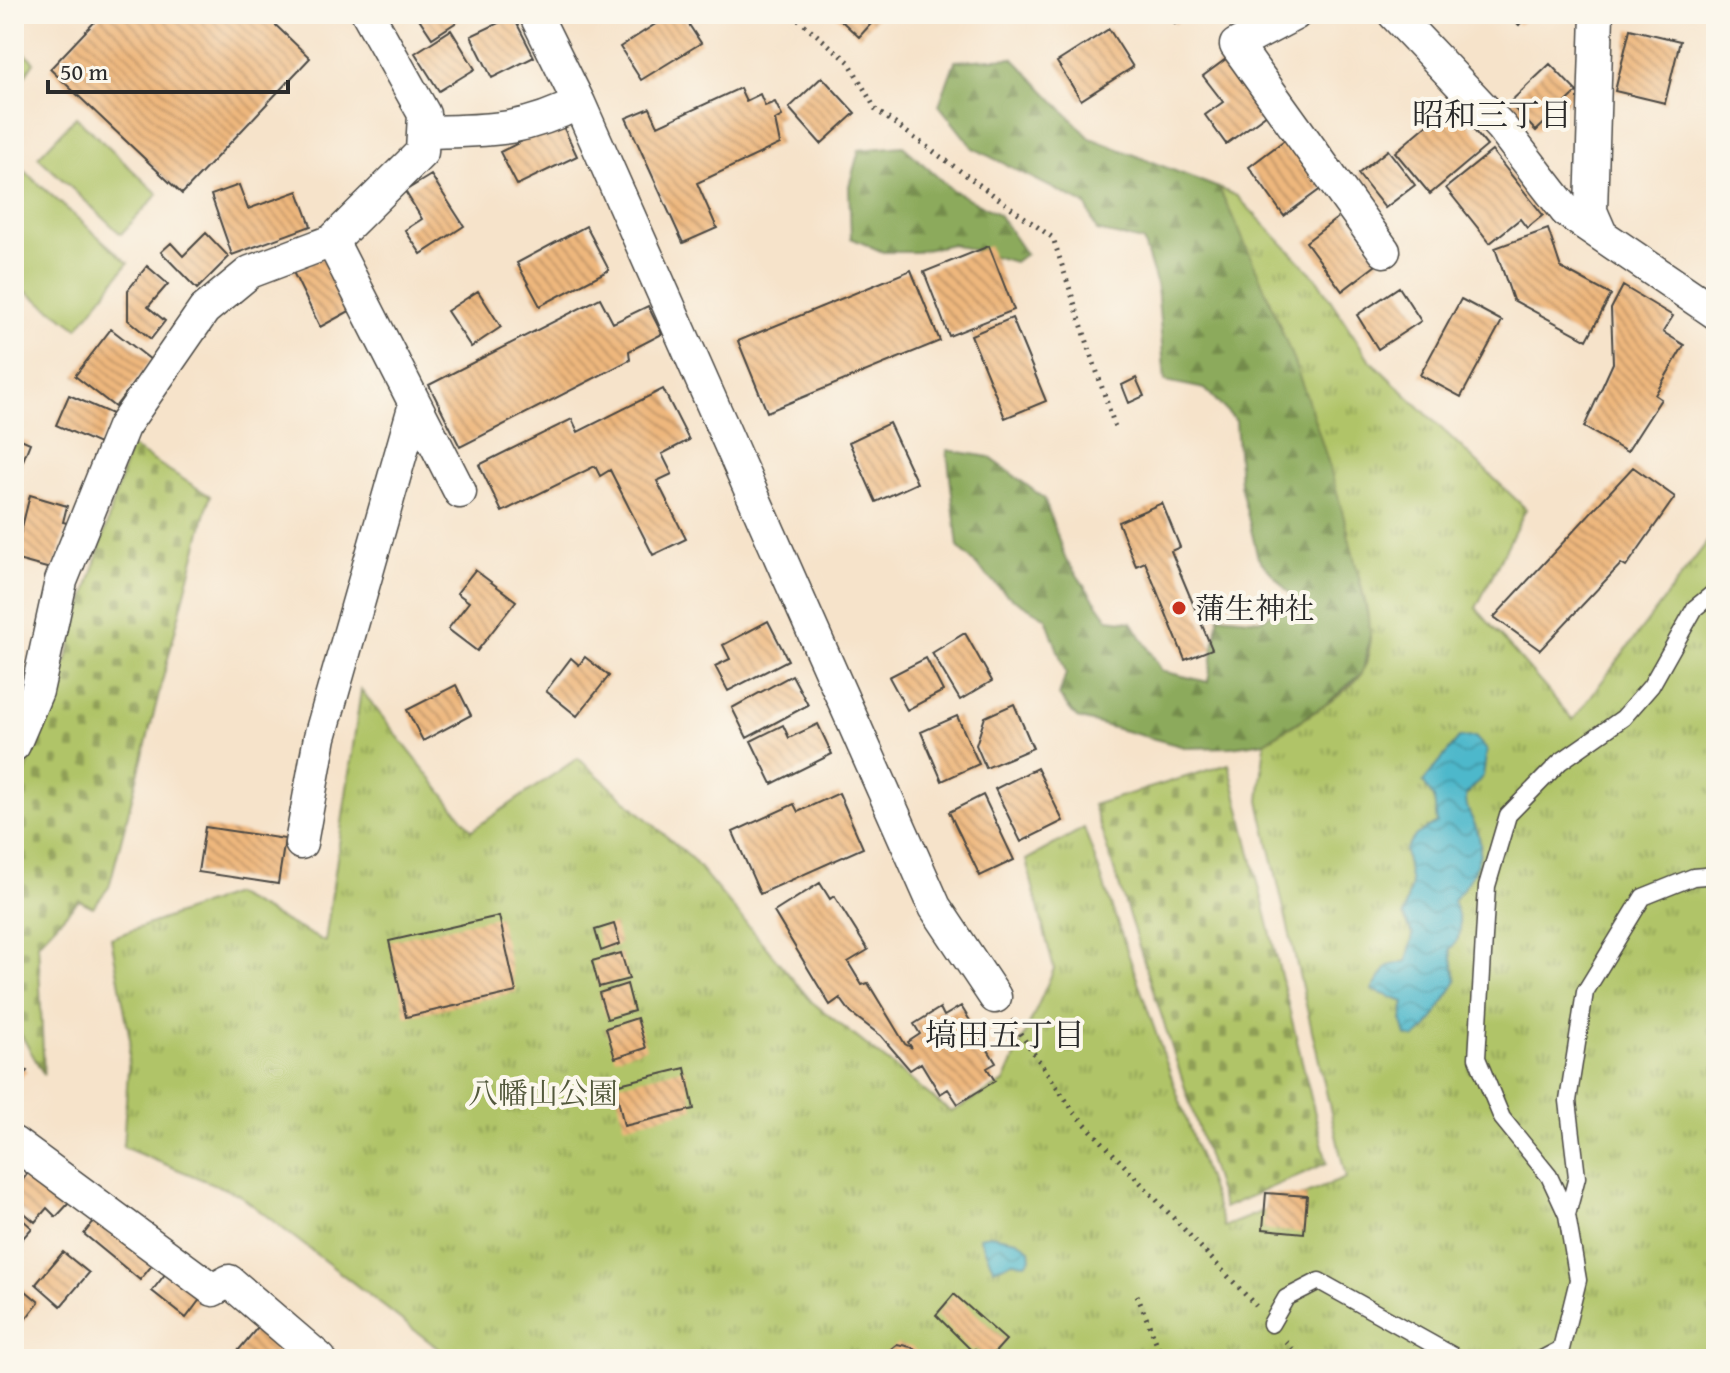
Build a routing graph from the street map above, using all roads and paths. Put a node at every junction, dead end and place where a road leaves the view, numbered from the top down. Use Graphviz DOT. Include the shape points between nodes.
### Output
graph roads {
  1 [pos="368,14"];
  2 [pos="535,14"];
  3 [pos="792,14"];
  4 [pos="1295,14"];
  5 [pos="1394,14"];
  6 [pos="1597,14"];
  7 [pos="579,103"];
  8 [pos="423,132"];
  9 [pos="1601,234"];
  10 [pos="332,241"];
  11 [pos="1384,251"];
  12 [pos="1716,313"];
  13 [pos="415,404"];
  14 [pos="1116,430"];
  15 [pos="460,492"];
  16 [pos="1716,591"];
  17 [pos="14,745"];
  18 [pos="301,843"];
  19 [pos="1716,875"];
  20 [pos="995,997"];
  21 [pos="14,1143"];
  22 [pos="1567,1215"];
  23 [pos="1244,1291"];
  24 [pos="1137,1295"];
  25 [pos="1271,1324"];
  26 [pos="320,1359"];
  27 [pos="1163,1359"];
  28 [pos="1459,1359"];
  29 [pos="1542,1359"];
  1 -- 8 [label="street" via="424,114"];
  2 -- 7 [label="street"];
  3 -- 14 [label="path" via="849,62 876,110 1053,238"];
  4 -- 11 [label="street" via="1236,45"];
  5 -- 9 [label="street" via="1501,127 1566,211"];
  6 -- 9 [label="street" via="1591,211"];
  7 -- 8 [label="street" via="508,130"];
  7 -- 20 [label="street" via="935,907"];
  8 -- 10 [label="street" via="422,152"];
  9 -- 12 [label="street"];
  10 -- 13 [label="street"];
  10 -- 17 [label="street" via="250,272 204,310 123,427 61,581 37,691"];
  13 -- 15 [label="street"];
  13 -- 18 [label="street" via="320,737"];
  16 -- 22 [label="lane" via="1695,608 1651,686 1623,718 1560,762 1508,815 1487,886 1477,1058 1502,1118 1549,1176"];
  19 -- 22 [label="lane" via="1693,877 1643,897 1585,992 1568,1101 1577,1177"];
  20 -- 23 [label="path" via="1074,1112"];
  21 -- 26 [label="street" via="213,1290 229,1281"];
  22 -- 29 [label="lane" via="1578,1280 1561,1349"];
  24 -- 27 [label="path"];
  25 -- 28 [label="lane" via="1286,1298 1319,1281"];
}
